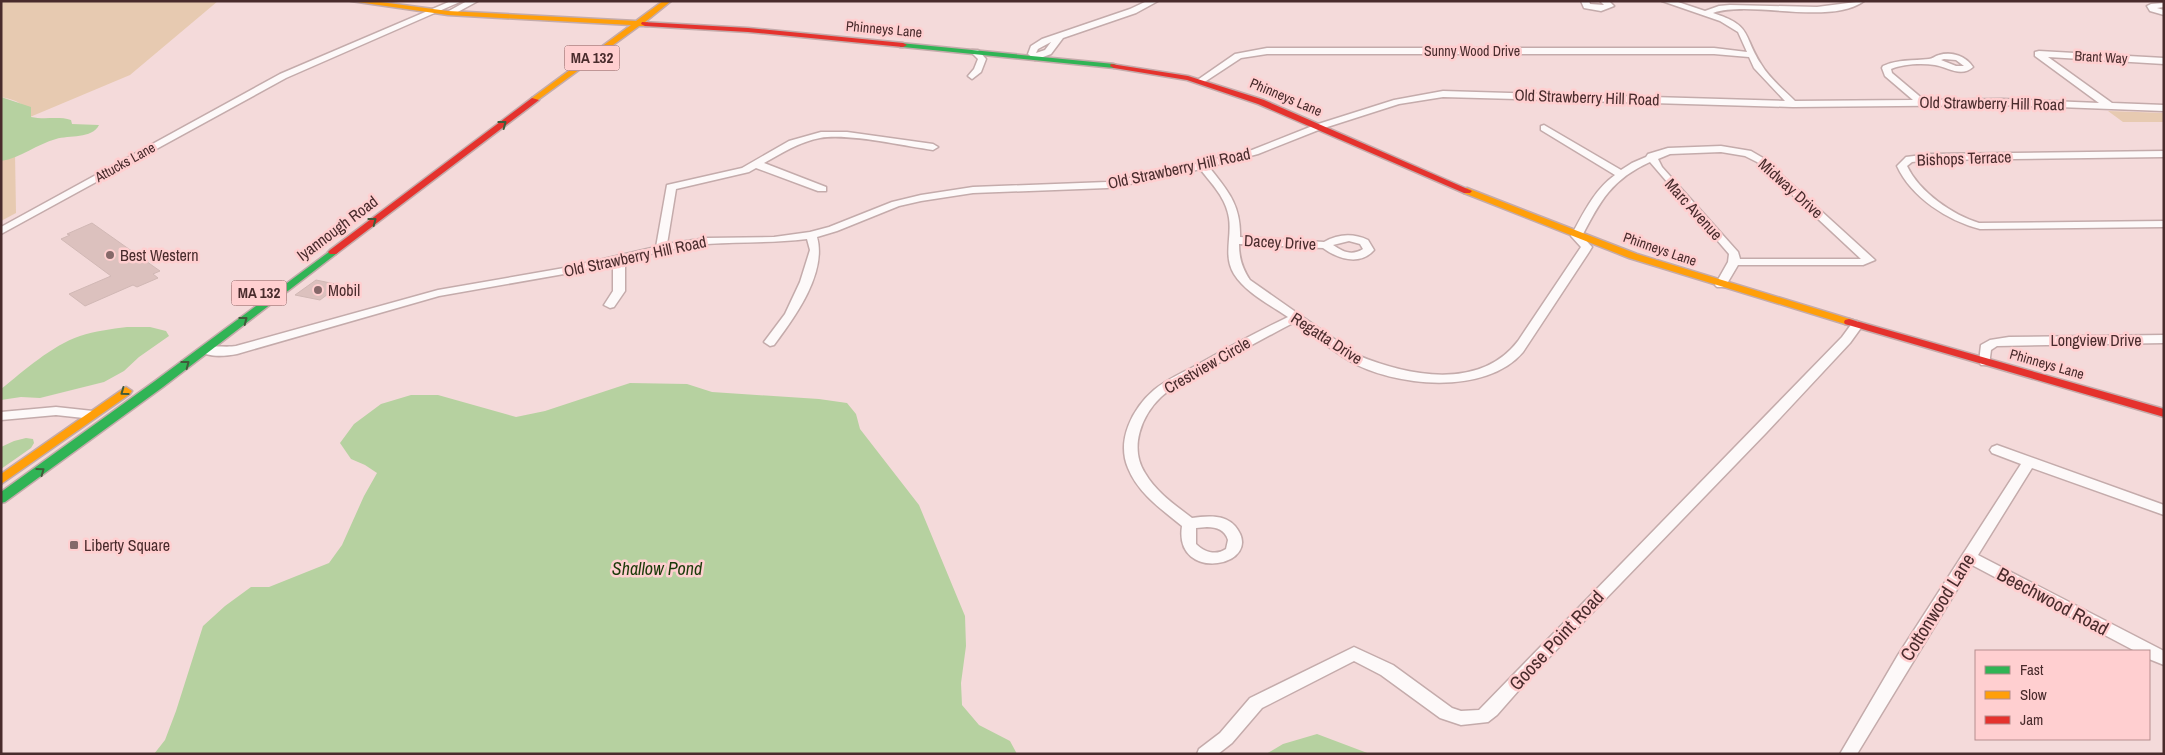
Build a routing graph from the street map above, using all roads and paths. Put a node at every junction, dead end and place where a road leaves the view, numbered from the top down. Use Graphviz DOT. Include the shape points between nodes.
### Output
graph roads {
  1 [pos="354,1"];
  2 [pos="458,1"];
  3 [pos="474,1"];
  4 [pos="668,1"];
  5 [pos="1154,1"];
  6 [pos="1585,1"];
  7 [pos="1604,1"];
  8 [pos="1666,1"];
  9 [pos="1860,1"];
  10 [pos="2164,5"];
  11 [pos="636,10"];
  12 [pos="434,12"];
  13 [pos="448,13"];
  14 [pos="1706,13"];
  15 [pos="2164,14"];
  16 [pos="616,24"];
  17 [pos="637,24"];
  18 [pos="604,33"];
  19 [pos="975,52"];
  20 [pos="1752,55"];
  21 [pos="1035,58"];
  22 [pos="2164,61"];
  23 [pos="1938,63"];
  24 [pos="972,76"];
  25 [pos="1200,81"];
  26 [pos="250,95"];
  27 [pos="1921,102"];
  28 [pos="1793,104"];
  29 [pos="2111,107"];
  30 [pos="2164,108"];
  31 [pos="1318,126"];
  32 [pos="1544,128"];
  33 [pos="933,147"];
  34 [pos="2164,154"];
  35 [pos="1652,156"];
  36 [pos="756,164"];
  37 [pos="1203,166"];
  38 [pos="1621,174"];
  39 [pos="822,189"];
  40 [pos="2164,224"];
  41 [pos="1,231"];
  42 [pos="811,235"];
  43 [pos="1576,236"];
  44 [pos="1233,240"];
  45 [pos="1326,245"];
  46 [pos="661,249"];
  47 [pos="619,259"];
  48 [pos="1734,262"];
  49 [pos="1721,285"];
  50 [pos="610,306"];
  51 [pos="1295,318"];
  52 [pos="1857,325"];
  53 [pos="2164,340"];
  54 [pos="770,342"];
  55 [pos="205,350"];
  56 [pos="1985,362"];
  57 [pos="138,382"];
  58 [pos="2164,413"];
  59 [pos="93,415"];
  60 [pos="1,416"];
  61 [pos="1997,450"];
  62 [pos="2029,462"];
  63 [pos="1,480"];
  64 [pos="1,499"];
  65 [pos="2164,510"];
  66 [pos="1189,524"];
  67 [pos="1969,558"];
  68 [pos="2147,650"];
  69 [pos="2150,652"];
  70 [pos="2164,659"];
  71 [pos="1204,754"];
  72 [pos="1848,754"];
  1 -- 12 [label="main road, Phinneys Lane"];
  2 -- 12 [label="street, Attucks Lane"];
  3 -- 13 [label="street, Attucks Lane"];
  4 -- 17 [label="main road, Iyannough Road / MA 132"];
  5 -- 21 [label="street" via="1059,37 1048,52"];
  6 -- 7 [label="street" via="1587,6 1601,9 1610,6"];
  8 -- 14 [label="street"];
  9 -- 14 [label="street" via="1825,9 1730,7"];
  10 -- 15 [label="street" via="2151,6"];
  11 -- 16 [label="main road, MA 132"];
  12 -- 13 [label="main road, Phinneys Lane"];
  12 -- 26 [label="street, Attucks Lane" via="304,66"];
  13 -- 16 [label="main road, Phinneys Lane"];
  13 -- 26 [label="street, Attucks Lane"];
  14 -- 20 [label="street" via="1724,19 1742,31"];
  16 -- 17 [label="main road, Phinneys Lane"];
  16 -- 18 [label="main road, MA 132"];
  17 -- 19 [label="main road, Phinneys Lane" via="748,30"];
  55 -- 17 [label="main road, Iyannough Road / MA 132, one-way"];
  19 -- 21 [label="main road, Phinneys Lane"];
  19 -- 24 [label="street" via="982,59"];
  20 -- 25 [label="street, Sunny Wood Drive" via="1714,51 1267,51 1238,56"];
  20 -- 28 [label="street" via="1761,72"];
  21 -- 25 [label="main road, Phinneys Lane" via="1138,68"];
  22 -- 29 [label="street, Brant Way" via="2036,52"];
  23 -- 27 [label="street" via="1896,64 1886,68 1888,74"];
  25 -- 31 [label="main road, Phinneys Lane"];
  26 -- 41 [label="street, Attucks Lane"];
  27 -- 28 [label="street, Old Strawberry Hill Road"];
  27 -- 29 [label="street, Old Strawberry Hill Road"];
  28 -- 31 [label="street, Old Strawberry Hill Road" via="1443,94 1397,102"];
  29 -- 30 [label="street, Old Strawberry Hill Road"];
  31 -- 37 [label="street, Old Strawberry Hill Road" via="1255,152"];
  31 -- 43 [label="main road, Phinneys Lane"];
  32 -- 38 [label="street"];
  33 -- 36 [label="street" via="848,135 821,135 792,143"];
  34 -- 40 [label="street, Bishops Terrace" via="1930,157 1910,159 1902,166 1907,176 1938,205 1960,220 1980,226"];
  35 -- 38 [label="street, Midway Drive"];
  35 -- 48 [label="street, Marc Avenue" via="1658,168 1731,250"];
  35 -- 48 [label="street, Midway Drive" via="1668,150 1702,148 1755,156 1869,260"];
  36 -- 39 [label="street"];
  36 -- 46 [label="street" via="671,187"];
  37 -- 42 [label="street, Old Strawberry Hill Road" via="1106,185 980,190 928,196"];
  37 -- 44 [label="street, Regatta Drive" via="1232,208"];
  38 -- 43 [label="street, Midway Drive" via="1607,185"];
  42 -- 46 [label="street, Old Strawberry Hill Road" via="774,240 707,240"];
  42 -- 54 [label="street" via="815,250 806,282 790,314"];
  43 -- 49 [label="main road, Phinneys Lane"];
  43 -- 51 [label="street, Regatta Drive" via="1586,247 1584,252 1524,342 1510,358 1481,372 1422,378 1380,369 1353,358"];
  44 -- 45 [label="street, Dacey Drive"];
  44 -- 51 [label="street, Regatta Drive" via="1233,261 1241,276"];
  46 -- 47 [label="street, Old Strawberry Hill Road"];
  47 -- 50 [label="street" via="619,291"];
  47 -- 55 [label="street, Old Strawberry Hill Road" via="438,293 238,350"];
  48 -- 49 [label="street"];
  49 -- 52 [label="main road, Phinneys Lane"];
  51 -- 66 [label="street, Crestview Circle" via="1162,389 1139,417 1131,441 1134,465 1150,491"];
  52 -- 56 [label="main road, Phinneys Lane"];
  52 -- 71 [label="street, Goose Point Road" via="1673,522 1645,547 1482,717 1461,718 1446,713 1387,670 1354,654 1256,703 1226,738"];
  53 -- 56 [label="street, Longview Drive" via="1994,342 1985,348"];
  64 -- 55 [label="main road, Iyannough Road / MA 132, one-way"];
  56 -- 58 [label="main road, Phinneys Lane"];
  57 -- 59 [label="main road, one-way"];
  59 -- 60 [label="street" via="56,411"];
  59 -- 63 [label="main road"];
  61 -- 62 [label="street"];
  62 -- 65 [label="street"];
  62 -- 67 [label="street, Cottonwood Lane"];
  67 -- 68 [label="street, Beechwood Road"];
  67 -- 72 [label="street, Cottonwood Lane"];
  69 -- 70 [label="street, Beechwood Road"];
}
